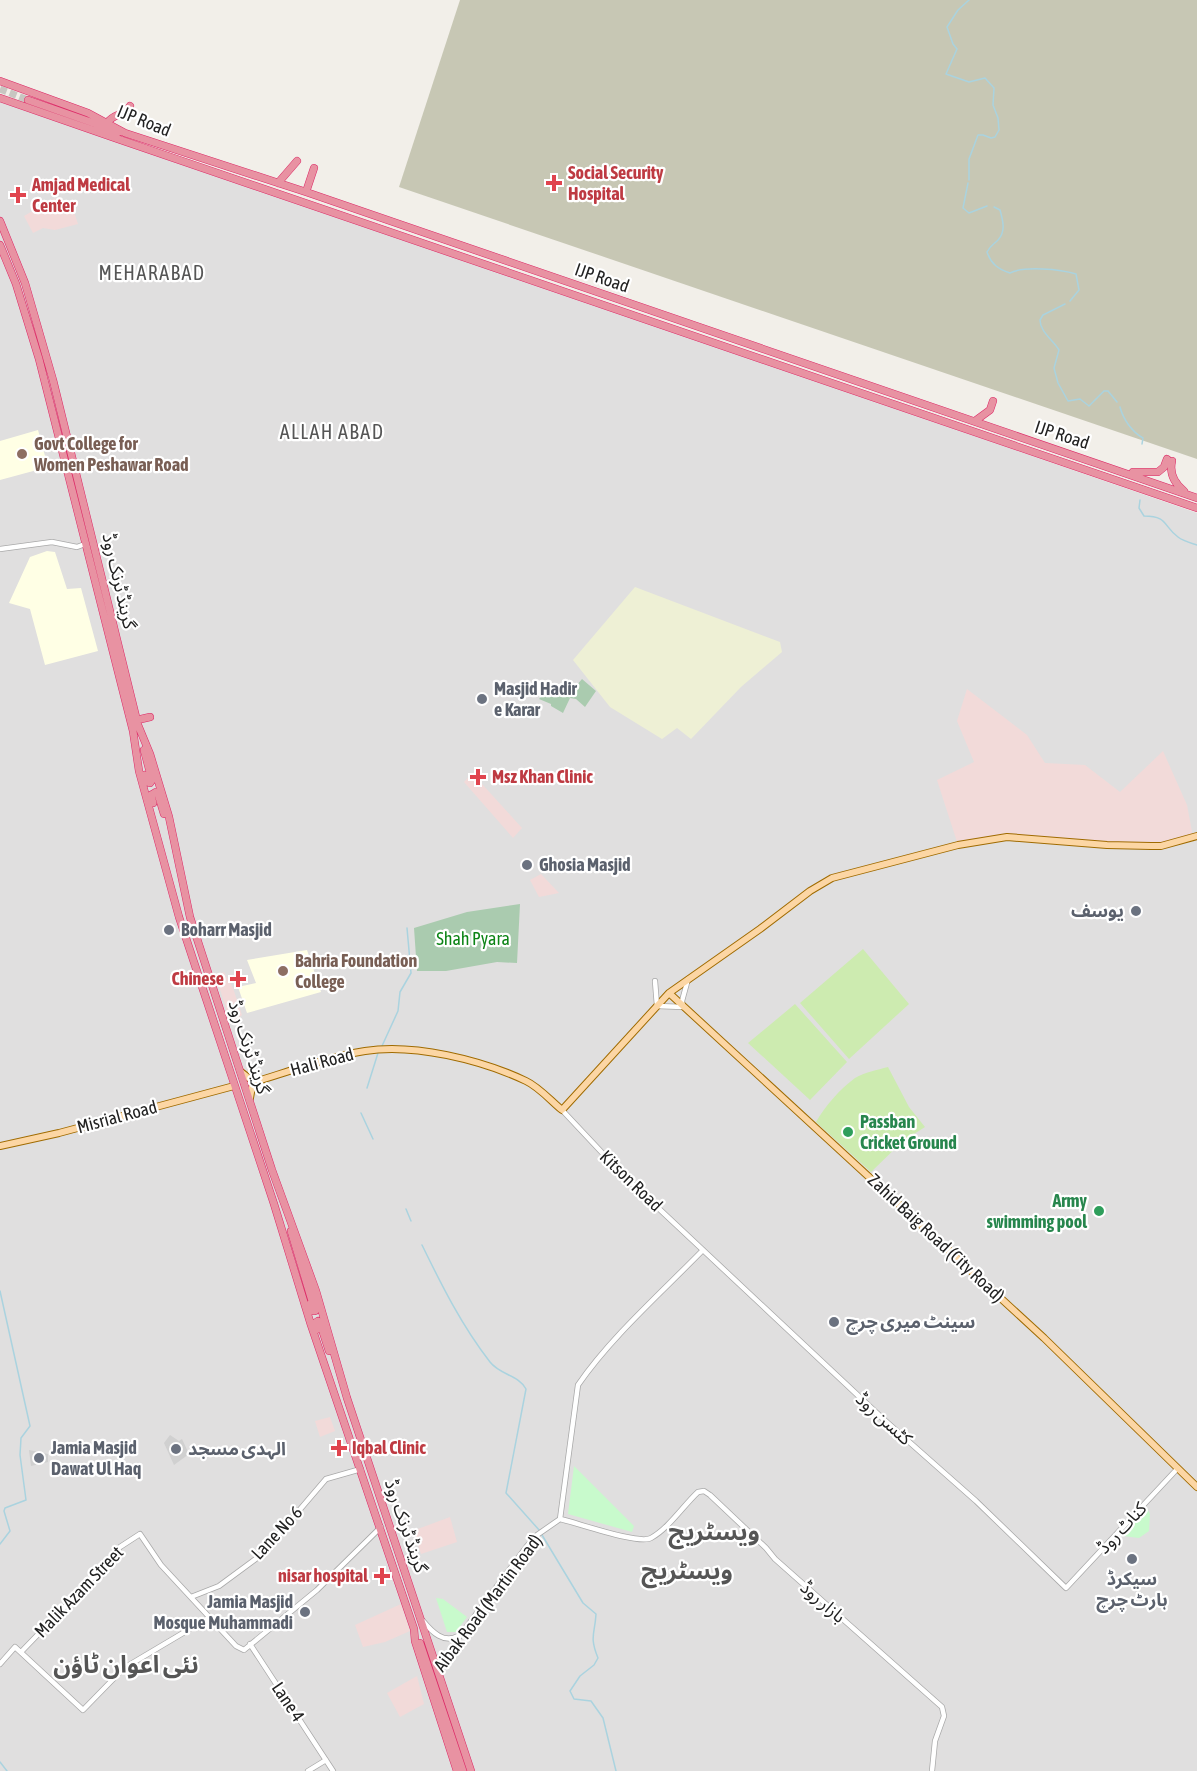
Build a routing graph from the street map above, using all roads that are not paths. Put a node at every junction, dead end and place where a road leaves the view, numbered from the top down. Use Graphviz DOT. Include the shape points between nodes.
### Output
graph roads {
  1 [pos="0,81"];
  2 [pos="0,98"];
  3 [pos="28,100"];
  4 [pos="130,106"];
  5 [pos="108,122"];
  6 [pos="125,133"];
  7 [pos="297,161"];
  8 [pos="314,168"];
  9 [pos="278,183"];
  10 [pos="306,192"];
  11 [pos="0,221"];
  12 [pos="0,245"];
  13 [pos="515,265"];
  14 [pos="511,274"];
  15 [pos="993,400"];
  16 [pos="63,417"];
  17 [pos="975,421"];
  18 [pos="55,422"];
  19 [pos="76,468"];
  20 [pos="1122,471"];
  21 [pos="69,474"];
  22 [pos="1194,497"];
  23 [pos="1197,508"];
  24 [pos="85,544"];
  25 [pos="0,549"];
  26 [pos="150,717"];
  27 [pos="138,722"];
  28 [pos="135,740"];
  29 [pos="1197,836"];
  30 [pos="178,864"];
  31 [pos="168,870"];
  32 [pos="688,979"];
  33 [pos="655,981"];
  34 [pos="669,993"];
  35 [pos="657,1006"];
  36 [pos="683,1007"];
  37 [pos="241,1072"];
  38 [pos="258,1081"];
  39 [pos="234,1086"];
  40 [pos="250,1099"];
  41 [pos="562,1110"];
  42 [pos="0,1146"];
  43 [pos="279,1188"];
  44 [pos="703,1250"];
  45 [pos="302,1292"];
  46 [pos="329,1376"];
  47 [pos="347,1398"];
  48 [pos="1178,1468"];
  49 [pos="361,1469"];
  50 [pos="1197,1488"];
  51 [pos="560,1519"];
  52 [pos="381,1526"];
  53 [pos="1066,1588"];
  54 [pos="191,1597"];
  55 [pos="421,1616"];
  56 [pos="210,1617"];
  57 [pos="414,1629"];
  58 [pos="463,1633"];
  59 [pos="250,1644"];
  60 [pos="21,1652"];
  61 [pos="0,1664"];
  62 [pos="436,1675"];
  63 [pos="326,1760"];
  64 [pos="308,1771"];
  65 [pos="333,1771"];
  66 [pos="457,1771"];
  67 [pos="463,1771"];
  68 [pos="471,1771"];
  69 [pos="933,1771"];
  1 -- 5 [label="highway, IJP Road"];
  2 -- 14 [label="highway, IJP Road"];
  3 -- 6 [label="highway"];
  4 -- 5 [label="highway"];
  5 -- 6 [label="highway, IJP Road"];
  6 -- 9 [label="highway, IJP Road"];
  7 -- 9 [label="highway"];
  8 -- 10 [label="highway"];
  9 -- 10 [label="highway, IJP Road"];
  10 -- 13 [label="highway, IJP Road"];
  11 -- 16 [label="highway, گرینڈ ٹرنک روڈ" via="25,283"];
  12 -- 18 [label="highway, گرینڈ ٹرنک روڈ" via="24,306"];
  13 -- 14 [label="highway"];
  13 -- 17 [label="highway, IJP Road"];
  14 -- 23 [label="highway, IJP Road"];
  15 -- 17 [label="highway" via="990,410"];
  16 -- 18 [label="highway" via="62,434"];
  16 -- 19 [label="highway, گرینڈ ٹرنک روڈ"];
  17 -- 20 [label="highway, IJP Road"];
  18 -- 21 [label="highway, گرینڈ ٹرنک روڈ"];
  19 -- 21 [label="highway" via="66,448"];
  19 -- 27 [label="highway, گرینڈ ٹرنک روڈ"];
  20 -- 22 [label="highway, IJP Road"];
  20 -- 22 [label="highway" via="1158,472 1169,460 1173,479"];
  21 -- 24 [label="highway, گرینڈ ٹرنک روڈ"];
  24 -- 25 [label="street" via="77,547 52,542"];
  24 -- 28 [label="highway, گرینڈ ٹرنک روڈ"];
  26 -- 27 [label="highway"];
  27 -- 28 [label="highway" via="150,783 146,781"];
  27 -- 30 [label="highway, گرینڈ ٹرنک روڈ" via="161,788"];
  28 -- 31 [label="highway, گرینڈ ٹرنک روڈ" via="139,771"];
  29 -- 32 [label="main road" via="1161,846 1007,837 832,878"];
  30 -- 31 [label="highway" via="158,794 153,793"];
  30 -- 37 [label="highway, گرینڈ ٹرنک روڈ" via="190,917"];
  31 -- 39 [label="highway, گرینڈ ٹرنک روڈ" via="179,917"];
  32 -- 34 [label="main road"];
  32 -- 36 [label="street"];
  33 -- 35 [label="street"];
  34 -- 35 [label="main road"];
  34 -- 36 [label="main road, Zahid Baig Road (City Road)"];
  35 -- 36 [label="street"];
  35 -- 41 [label="main road"];
  36 -- 48 [label="main road, Zahid Baig Road (City Road)" via="980,1278"];
  37 -- 38 [label="main road"];
  37 -- 40 [label="highway, گرینڈ ٹرنک روڈ"];
  38 -- 40 [label="main road"];
  38 -- 41 [label="main road, Hali Road" via="373,1050 448,1054 529,1082"];
  39 -- 42 [label="main road, Misrial Road"];
  39 -- 45 [label="highway, گرینڈ ٹرنک روڈ"];
  40 -- 43 [label="highway, گرینڈ ٹرنک روڈ"];
  41 -- 44 [label="street, Kitson Road" via="623,1175"];
  43 -- 45 [label="highway" via="315,1311 311,1311"];
  43 -- 47 [label="highway, گرینڈ ٹرنک روڈ" via="316,1291"];
  44 -- 51 [label="street" via="578,1385"];
  44 -- 53 [label="street, کٹسن روڈ"];
  45 -- 46 [label="highway, گرینڈ ٹرنک روڈ"];
  46 -- 47 [label="highway" via="317,1321"];
  46 -- 49 [label="highway, گرینڈ ٹرنک روڈ"];
  47 -- 55 [label="highway, گرینڈ ٹرنک روڈ"];
  48 -- 50 [label="main road, Zahid Baig Road (City Road)"];
  48 -- 53 [label="street, کناٹ روڈ"];
  49 -- 52 [label="highway, گرینڈ ٹرنک روڈ"];
  49 -- 54 [label="street, Lane No 6" via="326,1479 261,1555 219,1586"];
  51 -- 58 [label="street, Aibak Road (Martin Road)" via="537,1535 520,1554"];
  51 -- 69 [label="street, بازار روڈ" via="633,1540 646,1540 655,1536 698,1492 710,1495 775,1559 942,1707 944,1716 935,1741"];
  52 -- 57 [label="highway, گرینڈ ٹرنک روڈ"];
  52 -- 59 [label="street" via="318,1590"];
  54 -- 56 [label="street"];
  54 -- 60 [label="street, Malik Azam Street" via="161,1565 140,1534 120,1547"];
  55 -- 58 [label="street" via="440,1636 454,1639"];
  55 -- 62 [label="highway, گرینڈ ٹرنک روڈ"];
  56 -- 59 [label="street" via="236,1646 244,1650"];
  56 -- 60 [label="street" via="124,1668 83,1710"];
  57 -- 62 [label="highway, گرینڈ ٹرنک روڈ"];
  57 -- 66 [label="highway, گرینڈ ٹرنک روڈ"];
  58 -- 62 [label="street, Aibak Road (Martin Road)"];
  59 -- 63 [label="street, Lane 4"];
  60 -- 61 [label="street, Malik Azam Street" via="15,1647"];
  62 -- 67 [label="highway, گرینڈ ٹرنک روڈ"];
  62 -- 68 [label="highway, گرینڈ ٹرنک روڈ"];
  63 -- 64 [label="street"];
  63 -- 65 [label="street, Lane 4"];
}
